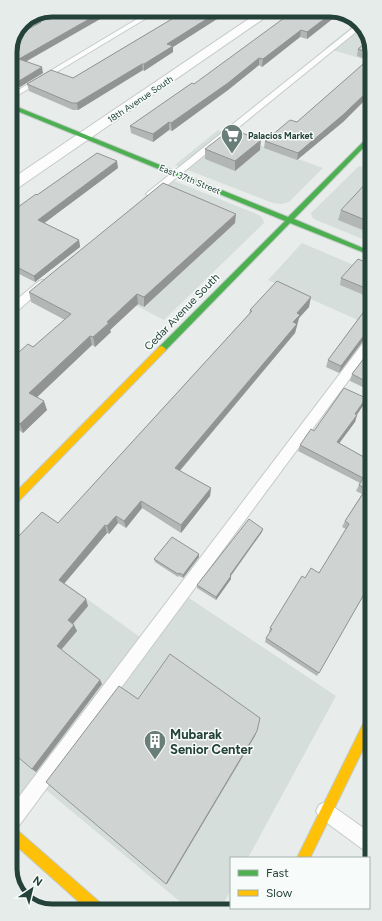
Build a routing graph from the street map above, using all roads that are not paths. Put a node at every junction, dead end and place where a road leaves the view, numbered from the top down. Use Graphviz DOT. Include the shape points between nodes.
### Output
graph roads {
  1 [pos="146,17"];
  2 [pos="260,17"];
  3 [pos="356,29"];
  4 [pos="17,94"];
  5 [pos="17,109"];
  6 [pos="85,136"];
  7 [pos="365,143"];
  8 [pos="176,174"];
  9 [pos="17,182"];
  10 [pos="146,199"];
  11 [pos="289,220"];
  12 [pos="365,251"];
  13 [pos="48,279"];
  14 [pos="17,305"];
  15 [pos="365,349"];
  16 [pos="17,497"];
  17 [pos="365,732"];
  18 [pos="325,811"];
  19 [pos="17,814"];
  20 [pos="17,837"];
  21 [pos="365,841"];
  22 [pos="303,857"];
  23 [pos="92,904"];
  1 -- 4 [label="lane"];
  2 -- 6 [label="street, 18th Avenue South"];
  3 -- 8 [label="lane"];
  5 -- 6 [label="street, East 37th Street"];
  6 -- 8 [label="street, East 37th Street"];
  6 -- 9 [label="street, 18th Avenue South"];
  7 -- 11 [label="street, Cedar Avenue South"];
  8 -- 10 [label="lane"];
  8 -- 11 [label="street, East 37th Street"];
  11 -- 12 [label="street, East 37th Street"];
  11 -- 16 [label="street, Cedar Avenue South"];
  13 -- 14 [label="lane"];
  15 -- 19 [label="lane"];
  17 -- 18 [label="street"];
  18 -- 21 [label="lane"];
  18 -- 22 [label="street"];
  20 -- 23 [label="street"];
}
